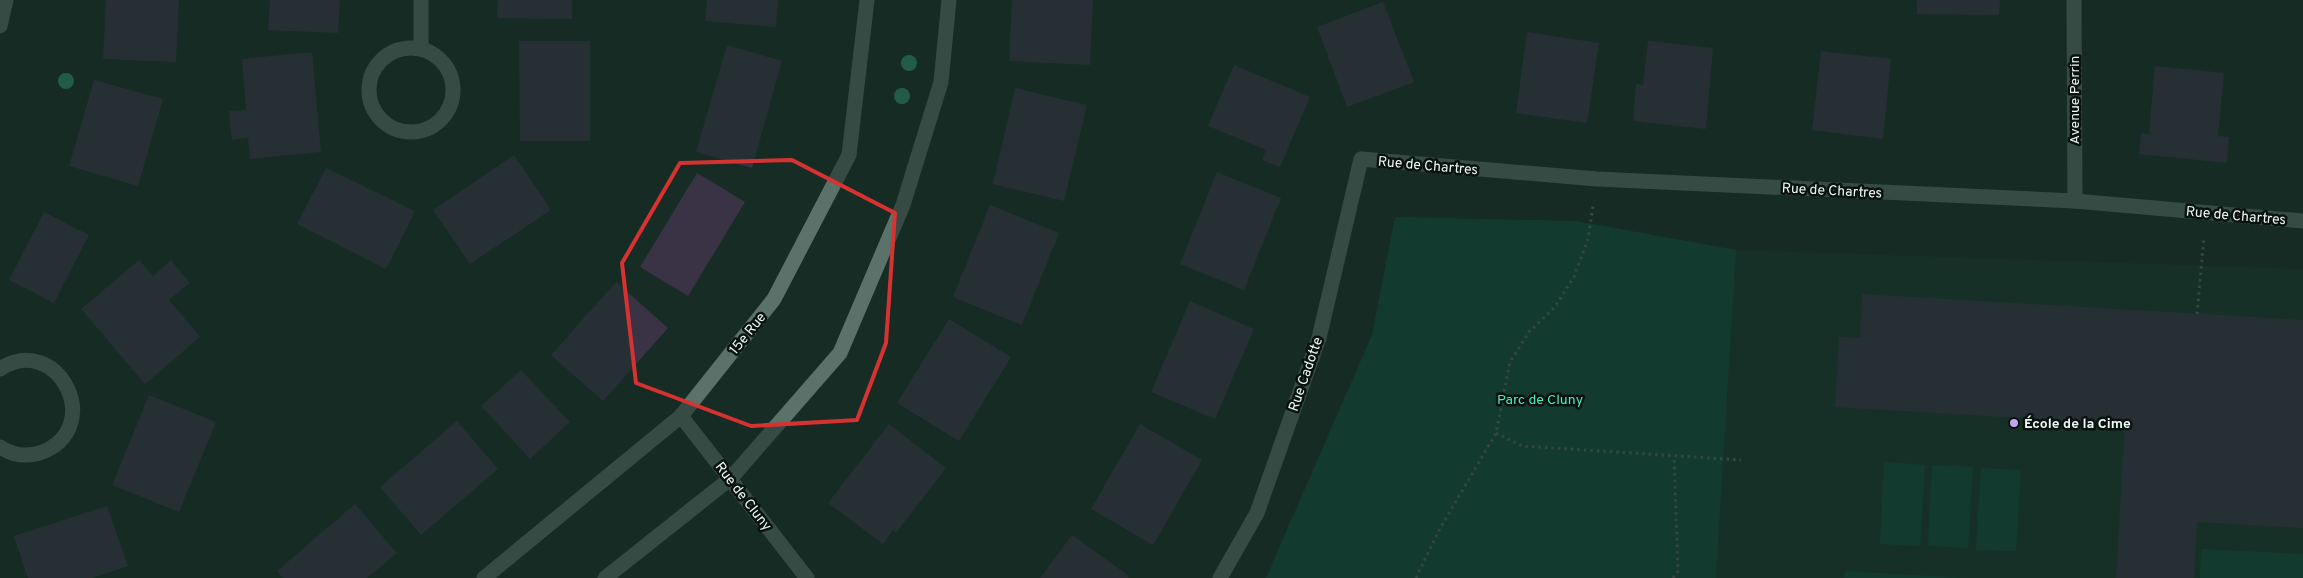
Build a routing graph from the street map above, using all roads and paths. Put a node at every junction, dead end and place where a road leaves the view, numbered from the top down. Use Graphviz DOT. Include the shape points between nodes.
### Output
graph roads {
  1 [pos="6,0"];
  2 [pos="421,0"];
  3 [pos="868,0"];
  4 [pos="949,0"];
  5 [pos="2074,0"];
  6 [pos="0,26"];
  7 [pos="420,48"];
  8 [pos="1361,159"];
  9 [pos="1597,179"];
  10 [pos="2075,201"];
  11 [pos="2206,212"];
  12 [pos="2303,221"];
  13 [pos="2197,314"];
  14 [pos="0,369"];
  15 [pos="680,416"];
  16 [pos="1496,434"];
  17 [pos="0,447"];
  18 [pos="1674,456"];
  19 [pos="1741,460"];
  20 [pos="731,478"];
  21 [pos="484,578"];
  22 [pos="605,578"];
  23 [pos="807,578"];
  24 [pos="1220,578"];
  25 [pos="1416,578"];
  26 [pos="1673,578"];
  1 -- 6 [label="street"];
  2 -- 7 [label="street"];
  3 -- 15 [label="street, 15e Rue" via="849,154 774,299"];
  4 -- 20 [label="street" via="941,82 909,186 840,353"];
  5 -- 10 [label="street, Avenue Perrin"];
  7 -- 7 [label="street" via="406,47 379,61 371,74 368,91 371,105 379,118 391,127 410,132 425,130 438,123 453,101 453,80 447,66 437,56"];
  8 -- 9 [label="street, Rue de Chartres"];
  8 -- 24 [label="street, Rue Cadotte" via="1318,338 1257,513"];
  9 -- 10 [label="street, Rue de Chartres"];
  9 -- 16 [label="path" via="1588,239 1574,277 1554,308 1529,332 1510,362"];
  10 -- 11 [label="street, Rue de Chartres"];
  11 -- 12 [label="street, Rue de Chartres"];
  11 -- 13 [label="path"];
  14 -- 17 [label="street" via="22,361 38,362 53,369 72,395 73,412 69,428 48,450 20,455"];
  15 -- 20 [label="street, Rue de Cluny"];
  15 -- 21 [label="street, 15e Rue"];
  16 -- 18 [label="path" via="1522,446"];
  16 -- 25 [label="path" via="1438,532"];
  18 -- 19 [label="path"];
  18 -- 26 [label="path" via="1678,571"];
  20 -- 22 [label="street"];
  20 -- 23 [label="street, Rue de Cluny"];
}
